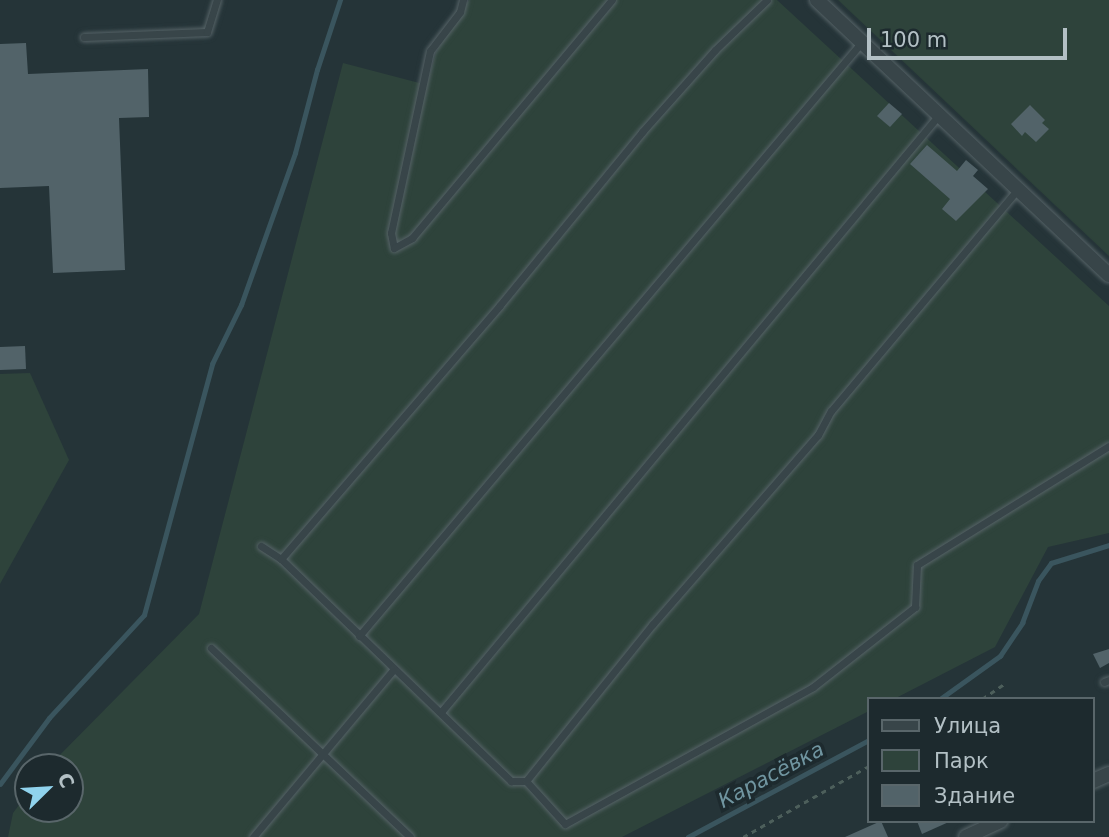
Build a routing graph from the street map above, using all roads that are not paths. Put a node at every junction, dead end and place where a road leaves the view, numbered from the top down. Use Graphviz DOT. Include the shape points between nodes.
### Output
graph roads {
  1 [pos="217,0"];
  2 [pos="463,0"];
  3 [pos="470,0"];
  4 [pos="612,0"];
  5 [pos="766,0"];
  6 [pos="817,0"];
  7 [pos="460,12"];
  8 [pos="84,37"];
  9 [pos="861,43"];
  10 [pos="939,116"];
  11 [pos="1018,188"];
  12 [pos="1109,275"];
  13 [pos="1109,446"];
  14 [pos="261,546"];
  15 [pos="281,559"];
  16 [pos="359,636"];
  17 [pos="211,648"];
  18 [pos="394,669"];
  19 [pos="440,712"];
  20 [pos="322,755"];
  21 [pos="526,780"];
  22 [pos="997,823"];
  23 [pos="253,837"];
  24 [pos="410,837"];
  25 [pos="965,837"];
  1 -- 8 [label="lane" via="207,32"];
  2 -- 7 [label="lane"];
  3 -- 7 [label="lane"];
  4 -- 7 [label="lane" via="412,238 394,248 391,233 430,51"];
  5 -- 15 [label="lane" via="651,122"];
  6 -- 9 [label="street"];
  9 -- 10 [label="street"];
  9 -- 16 [label="lane"];
  10 -- 11 [label="street"];
  10 -- 19 [label="lane"];
  11 -- 12 [label="street"];
  11 -- 21 [label="lane" via="831,411 818,435 652,625"];
  13 -- 21 [label="lane" via="917,565 915,607 813,687 705,749 565,824"];
  14 -- 15 [label="lane"];
  15 -- 16 [label="lane"];
  16 -- 18 [label="lane"];
  17 -- 20 [label="lane"];
  18 -- 19 [label="lane"];
  18 -- 20 [label="lane"];
  19 -- 21 [label="lane" via="512,781"];
  20 -- 23 [label="lane"];
  20 -- 24 [label="lane"];
  22 -- 25 [label="street"];
}
